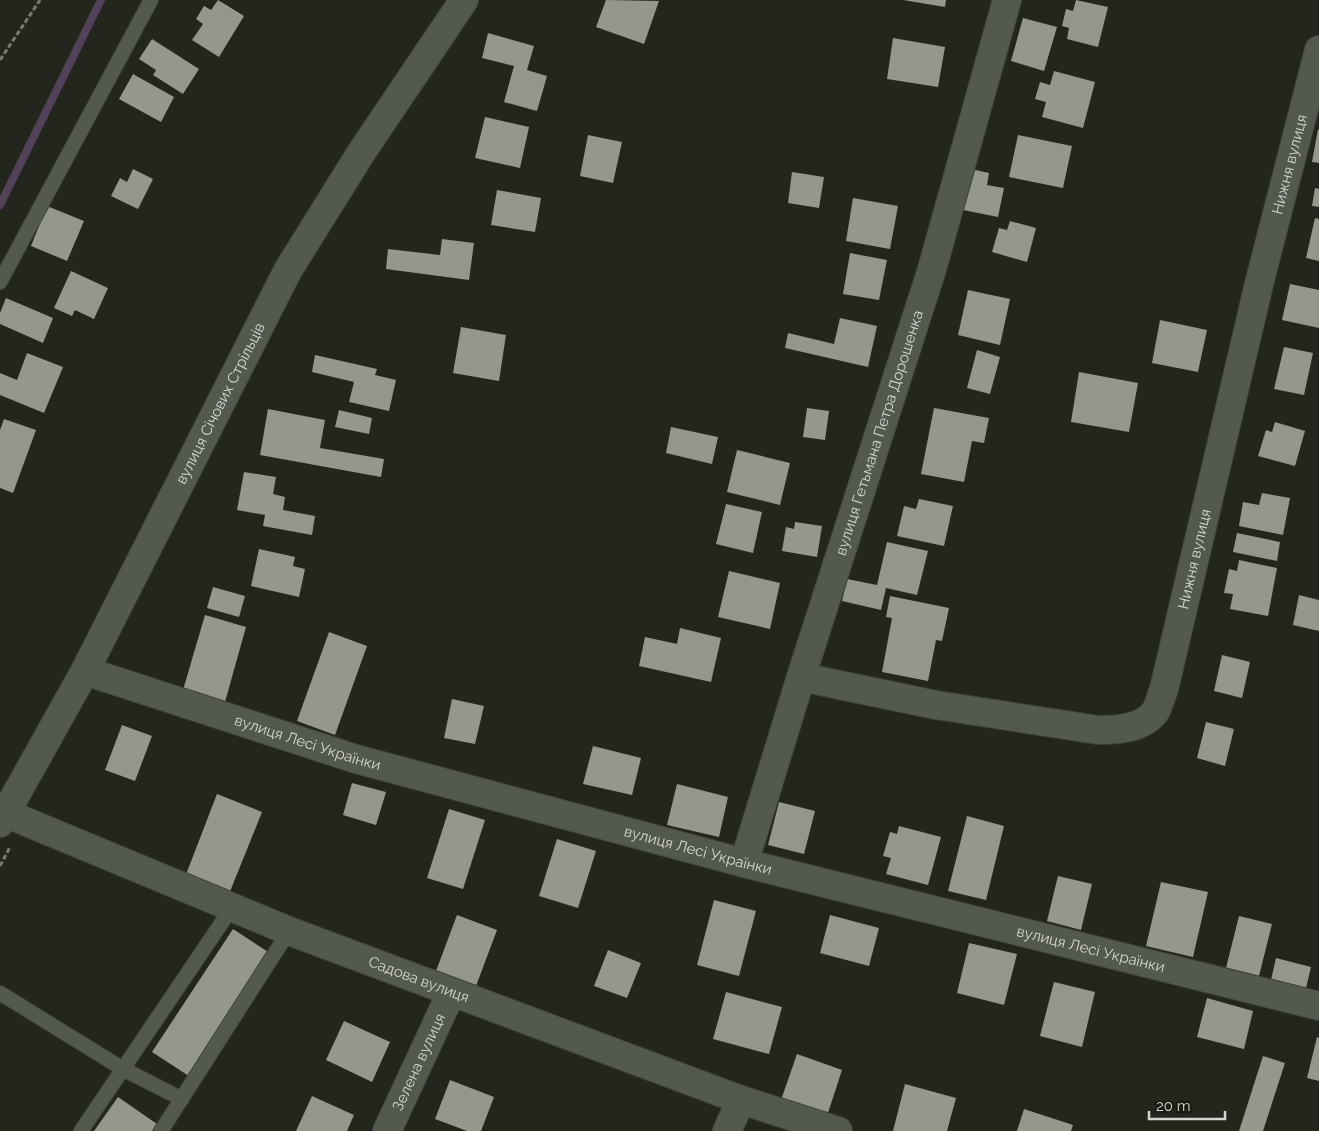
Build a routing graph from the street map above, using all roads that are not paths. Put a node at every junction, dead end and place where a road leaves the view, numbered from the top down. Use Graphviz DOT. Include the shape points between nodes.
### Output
graph roads {
  1 [pos="151,0"];
  2 [pos="464,0"];
  3 [pos="1008,0"];
  4 [pos="1319,50"];
  5 [pos="0,282"];
  6 [pos="85,671"];
  7 [pos="801,677"];
  8 [pos="2,818"];
  9 [pos="744,863"];
  10 [pos="231,909"];
  11 [pos="289,931"];
  12 [pos="0,993"];
  13 [pos="451,993"];
  14 [pos="1319,1006"];
  15 [pos="123,1068"];
  16 [pos="182,1098"];
  17 [pos="741,1100"];
  18 [pos="80,1131"];
  19 [pos="161,1131"];
  20 [pos="387,1131"];
  21 [pos="727,1131"];
  22 [pos="838,1131"];
  1 -- 5 [label="lane"];
  2 -- 6 [label="street, вулиця Січових Стрільців" via="288,270"];
  3 -- 7 [label="street, вулиця Гетьмана Петра Дорошенка" via="932,269"];
  4 -- 7 [label="street, Нижня вулиця" via="1259,284 1164,689 1154,713 1121,730 1098,730 936,705"];
  6 -- 8 [label="street, вулиця Січових Стрільців"];
  6 -- 9 [label="street, вулиця Лесі Українки" via="356,759"];
  7 -- 9 [label="street, вулиця Гетьмана Петра Дорошенка"];
  8 -- 10 [label="street, Садова вулиця"];
  9 -- 14 [label="street, вулиця Лесі Українки"];
  10 -- 11 [label="street, Садова вулиця"];
  10 -- 15 [label="lane"];
  11 -- 13 [label="street, Садова вулиця"];
  11 -- 16 [label="lane"];
  12 -- 15 [label="lane"];
  13 -- 17 [label="street, Садова вулиця"];
  13 -- 20 [label="street, Зелена вулиця"];
  15 -- 16 [label="lane"];
  15 -- 18 [label="lane"];
  16 -- 19 [label="lane"];
  17 -- 21 [label="street"];
  17 -- 22 [label="street, Садова вулиця"];
}
